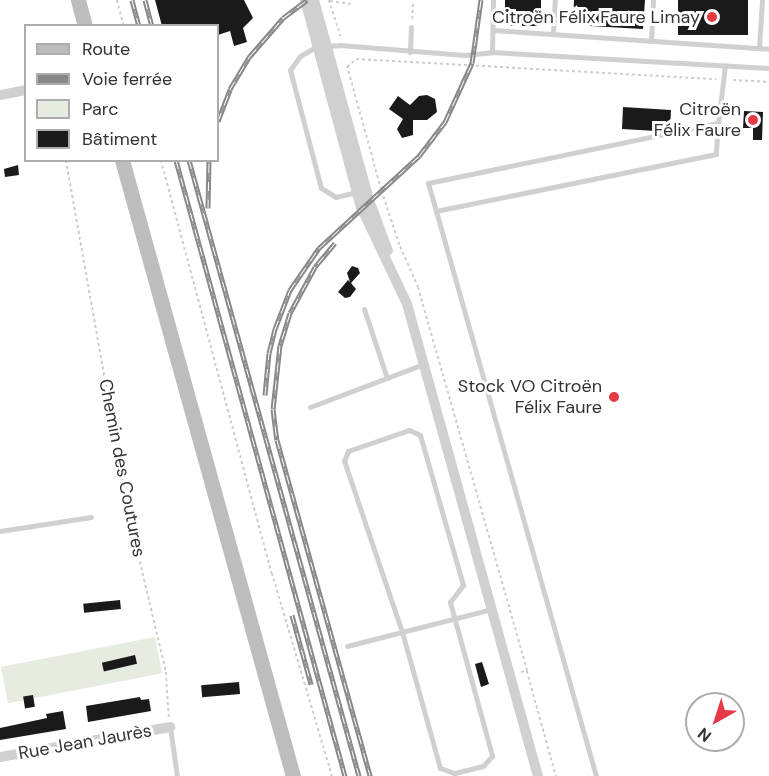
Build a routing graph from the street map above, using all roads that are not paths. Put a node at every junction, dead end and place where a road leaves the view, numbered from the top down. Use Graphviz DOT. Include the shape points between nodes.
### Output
graph roads {
  1 [pos="78,0"];
  2 [pos="305,0"];
  3 [pos="314,0"];
  4 [pos="493,0"];
  5 [pos="555,0"];
  6 [pos="653,0"];
  7 [pos="762,0"];
  8 [pos="84,24"];
  9 [pos="411,27"];
  10 [pos="493,30"];
  11 [pos="553,34"];
  12 [pos="651,41"];
  13 [pos="322,46"];
  14 [pos="759,48"];
  15 [pos="769,49"];
  16 [pos="410,52"];
  17 [pos="492,52"];
  18 [pos="725,65"];
  19 [pos="769,68"];
  20 [pos="24,90"];
  21 [pos="0,95"];
  22 [pos="718,123"];
  23 [pos="123,162"];
  24 [pos="357,192"];
  25 [pos="435,211"];
  26 [pos="395,278"];
  27 [pos="364,309"];
  28 [pos="424,364"];
  29 [pos="387,378"];
  30 [pos="310,407"];
  31 [pos="91,517"];
  32 [pos="0,531"];
  33 [pos="493,608"];
  34 [pos="454,618"];
  35 [pos="402,632"];
  36 [pos="347,646"];
  37 [pos="170,727"];
  38 [pos="0,757"];
  39 [pos="177,776"];
  40 [pos="291,776"];
  41 [pos="538,776"];
  42 [pos="596,776"];
  1 -- 8 [label="main road"];
  2 -- 13 [label="street"];
  3 -- 13 [label="street"];
  4 -- 10 [label="lane"];
  5 -- 11 [label="lane"];
  6 -- 12 [label="lane"];
  7 -- 14 [label="lane"];
  9 -- 16 [label="lane"];
  10 -- 11 [label="lane"];
  10 -- 17 [label="lane"];
  11 -- 12 [label="lane"];
  12 -- 14 [label="lane"];
  13 -- 16 [label="lane"];
  13 -- 24 [label="street"];
  13 -- 24 [label="lane" via="300,56 291,70 321,188 336,196"];
  13 -- 26 [label="street"];
  14 -- 15 [label="lane"];
  16 -- 17 [label="lane"];
  17 -- 18 [label="lane"];
  18 -- 19 [label="lane"];
  18 -- 22 [label="lane"];
  20 -- 21 [label="street"];
  22 -- 25 [label="lane" via="716,154"];
  22 -- 25 [label="lane" via="428,183"];
  23 -- 40 [label="main road"];
  24 -- 26 [label="street"];
  25 -- 42 [label="lane"];
  26 -- 28 [label="street" via="407,304"];
  27 -- 29 [label="lane"];
  28 -- 29 [label="lane"];
  28 -- 33 [label="street"];
  29 -- 30 [label="lane"];
  31 -- 32 [label="lane"];
  33 -- 34 [label="lane"];
  33 -- 41 [label="street"];
  34 -- 35 [label="lane"];
  34 -- 35 [label="lane" via="492,756 483,766 454,772 440,768"];
  34 -- 35 [label="lane" via="450,602 463,585 420,435 409,430 348,451 344,461"];
  35 -- 36 [label="lane"];
  37 -- 38 [label="street, Rue Jean Jaurès"];
  37 -- 39 [label="lane"];
}
